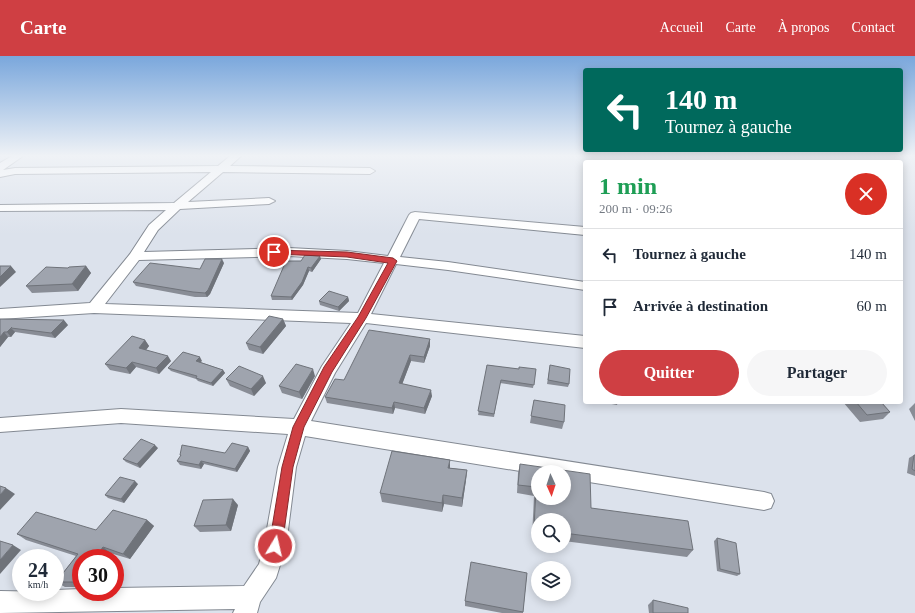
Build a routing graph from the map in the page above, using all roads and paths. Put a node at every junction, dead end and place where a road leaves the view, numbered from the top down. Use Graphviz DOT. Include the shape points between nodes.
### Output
graph roads {
  1 [pos="206,182"];
  2 [pos="269,201"];
  3 [pos="176,206"];
  4 [pos="0,208"];
  5 [pos="583,231"];
  6 [pos="135,256"];
  7 [pos="393,261"];
  8 [pos="583,286"];
  9 [pos="94,308"];
  10 [pos="0,314"];
  11 [pos="362,318"];
  12 [pos="583,342"];
  13 [pos="0,426"];
  14 [pos="299,427"];
  15 [pos="764,501"];
  16 [pos="0,602"];
  17 [pos="248,605"];
  1 -- 3 [label="street"];
  2 -- 3 [label="street"];
  3 -- 4 [label="street"];
  3 -- 6 [label="street" via="153,228"];
  5 -- 7 [label="street" via="415,215"];
  6 -- 7 [label="street" via="289,252 347,255"];
  6 -- 9 [label="street"];
  7 -- 8 [label="street" via="448,266"];
  7 -- 11 [label="street"];
  9 -- 10 [label="street"];
  9 -- 11 [label="street"];
  11 -- 12 [label="street"];
  11 -- 14 [label="street" via="328,370"];
  13 -- 14 [label="street" via="121,416"];
  14 -- 15 [label="street"];
  14 -- 17 [label="street" via="287,467 275,546 268,570"];
  16 -- 17 [label="street"];
}
